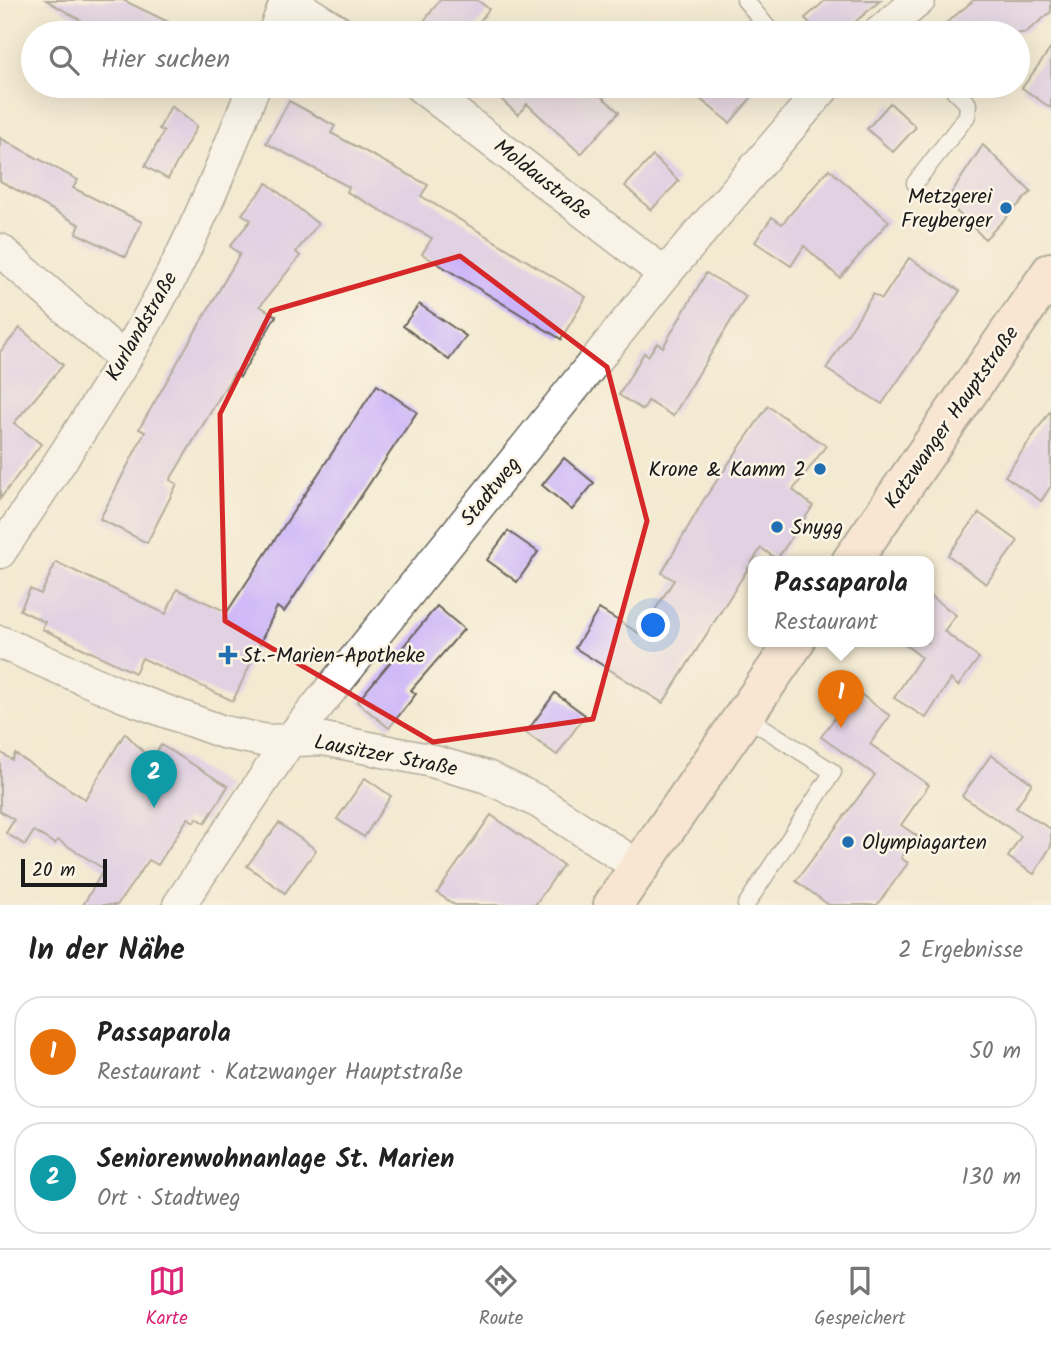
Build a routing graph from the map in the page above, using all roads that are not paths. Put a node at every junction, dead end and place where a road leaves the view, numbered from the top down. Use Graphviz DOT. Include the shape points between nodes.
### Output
graph roads {
  1 [pos="288,0"];
  2 [pos="745,0"];
  3 [pos="919,0"];
  4 [pos="279,21"];
  5 [pos="322,21"];
  6 [pos="762,21"];
  7 [pos="895,21"];
  8 [pos="249,98"];
  9 [pos="436,98"];
  10 [pos="812,98"];
  11 [pos="962,98"];
  12 [pos="915,183"];
  13 [pos="0,250"];
  14 [pos="1051,272"];
  15 [pos="665,274"];
  16 [pos="124,359"];
  17 [pos="0,552"];
  18 [pos="855,556"];
  19 [pos="0,642"];
  20 [pos="793,647"];
  21 [pos="745,716"];
  22 [pos="290,740"];
  23 [pos="639,867"];
  24 [pos="179,905"];
  25 [pos="613,905"];
  26 [pos="746,905"];
  1 -- 4 [label="street"];
  1 -- 5 [label="street"];
  2 -- 6 [label="lane"];
  3 -- 7 [label="street"];
  8 -- 16 [label="street, Kurlandstraße" via="204,207"];
  9 -- 15 [label="street, Moldaustraße"];
  10 -- 15 [label="street, Stadtweg"];
  11 -- 12 [label="lane" via="968,104 967,116"];
  13 -- 16 [label="street"];
  14 -- 18 [label="main road, Katzwanger Hauptstraße"];
  15 -- 22 [label="street, Stadtweg"];
  16 -- 17 [label="street, Kurlandstraße"];
  19 -- 22 [label="street, Lausitzer Straße" via="223,733"];
  20 -- 21 [label="main road"];
  21 -- 23 [label="main road"];
  21 -- 26 [label="lane" via="834,772"];
  22 -- 23 [label="street, Lausitzer Straße" via="324,739 487,777 538,802"];
  22 -- 24 [label="street, Stadtweg"];
  23 -- 25 [label="main road"];
}
